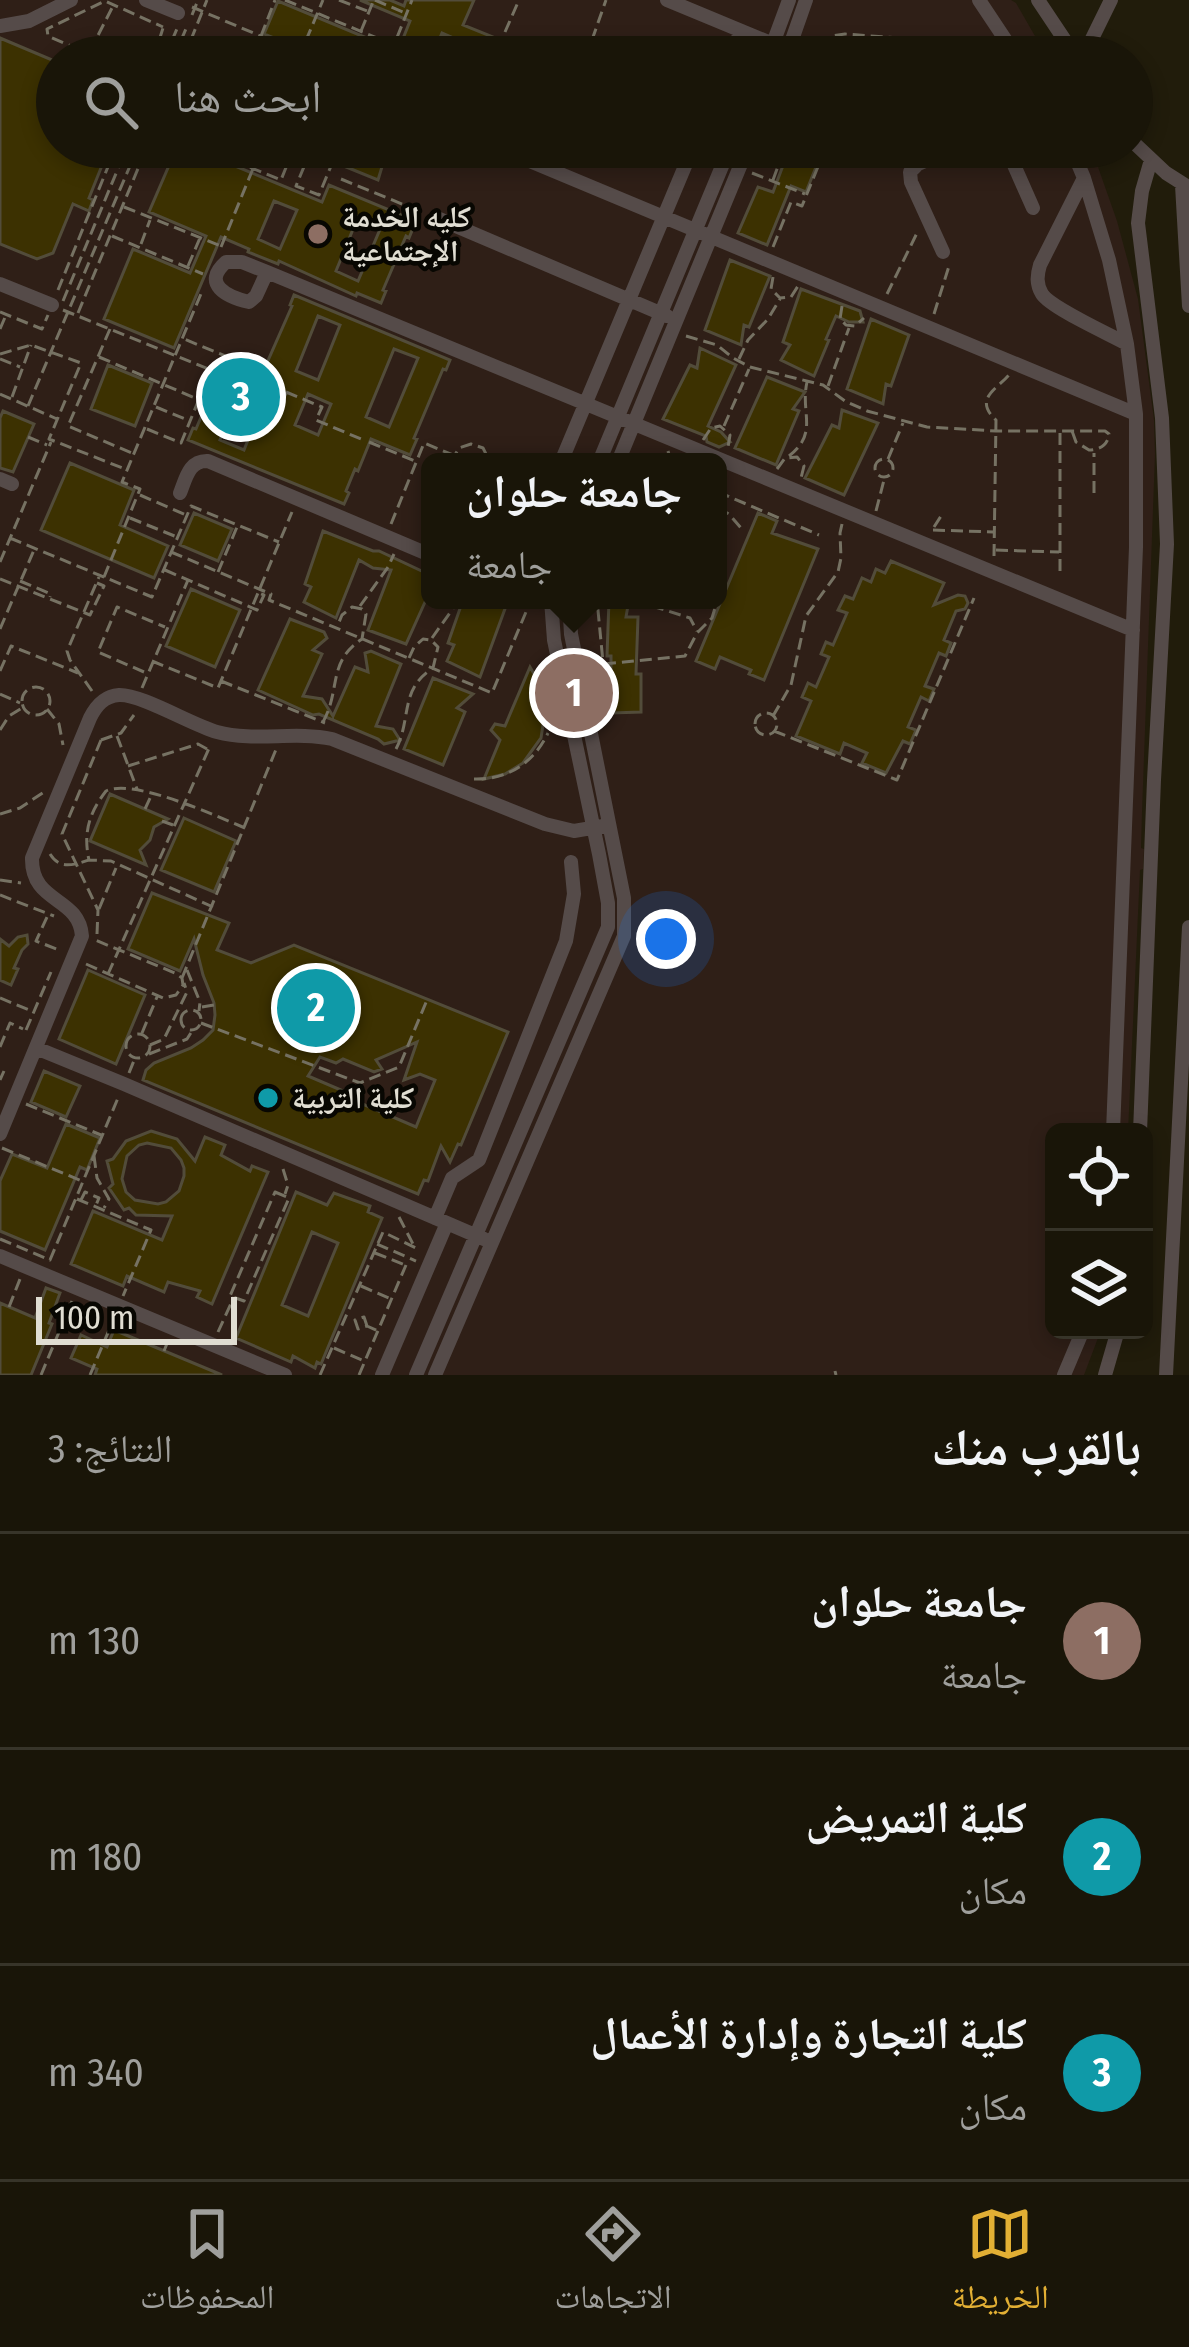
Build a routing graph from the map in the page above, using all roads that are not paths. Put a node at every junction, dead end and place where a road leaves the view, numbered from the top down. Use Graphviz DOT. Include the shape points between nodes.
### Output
graph roads {
  1 [pos="41,0"];
  2 [pos="146,0"];
  3 [pos="667,0"];
  4 [pos="789,0"];
  5 [pos="806,0"];
  6 [pos="979,0"];
  7 [pos="1039,0"];
  8 [pos="1111,0"];
  9 [pos="64,4"];
  10 [pos="176,12"];
  11 [pos="0,26"];
  12 [pos="741,31"];
  13 [pos="739,36"];
  14 [pos="749,36"];
  15 [pos="775,36"];
  16 [pos="796,36"];
  17 [pos="1003,36"];
  18 [pos="1065,36"];
  19 [pos="1091,36"];
  20 [pos="1153,161"];
  21 [pos="546,168"];
  22 [pos="684,168"];
  23 [pos="721,168"];
  24 [pos="740,168"];
  25 [pos="913,168"];
  26 [pos="1015,168"];
  27 [pos="1080,168"];
  28 [pos="1149,168"];
  29 [pos="1084,178"];
  30 [pos="1186,186"];
  31 [pos="1033,208"];
  32 [pos="664,217"];
  33 [pos="437,218"];
  34 [pos="695,229"];
  35 [pos="711,236"];
  36 [pos="943,252"];
  37 [pos="267,272"];
  38 [pos="0,284"];
  39 [pos="629,300"];
  40 [pos="52,305"];
  41 [pos="1189,306"];
  42 [pos="660,313"];
  43 [pos="675,326"];
  44 [pos="1127,344"];
  45 [pos="586,404"];
  46 [pos="1136,413"];
  47 [pos="618,417"];
  48 [pos="634,424"];
  49 [pos="565,453"];
  50 [pos="603,453"];
  51 [pos="622,453"];
  52 [pos="706,453"];
  53 [pos="727,462"];
  54 [pos="180,493"];
  55 [pos="421,551"];
  56 [pos="551,609"];
  57 [pos="570,609"];
  58 [pos="1133,630"];
  59 [pos="602,827"];
  60 [pos="607,852"];
  61 [pos="571,862"];
  62 [pos="1189,927"];
  63 [pos="38,1043"];
  64 [pos="1114,1123"];
  65 [pos="1140,1123"];
  66 [pos="0,1134"];
  67 [pos="441,1221"];
  68 [pos="476,1235"];
  69 [pos="492,1243"];
  70 [pos="0,1256"];
  71 [pos="1079,1339"];
  72 [pos="1115,1339"];
  73 [pos="1164,1374"];
  74 [pos="284,1375"];
  75 [pos="382,1375"];
  76 [pos="416,1375"];
  77 [pos="435,1375"];
  78 [pos="1064,1375"];
  79 [pos="1105,1375"];
  1 -- 9 [label="street"];
  2 -- 10 [label="street"];
  3 -- 12 [label="street"];
  4 -- 15 [label="street"];
  5 -- 16 [label="street"];
  6 -- 17 [label="street"];
  7 -- 18 [label="street"];
  8 -- 19 [label="street"];
  9 -- 11 [label="street"];
  12 -- 13 [label="street"];
  12 -- 14 [label="street"];
  20 -- 30 [label="street"];
  21 -- 32 [label="street"];
  22 -- 32 [label="street"];
  23 -- 34 [label="street"];
  24 -- 35 [label="street"];
  25 -- 36 [label="street" via="911,182"];
  26 -- 31 [label="street"];
  27 -- 29 [label="street"];
  28 -- 65 [label="street" via="1139,238 1162,418 1167,544"];
  29 -- 44 [label="street"];
  29 -- 44 [label="street" via="1040,266 1039,288 1048,301"];
  30 -- 41 [label="street"];
  32 -- 34 [label="street"];
  32 -- 39 [label="street"];
  33 -- 39 [label="street"];
  34 -- 35 [label="street"];
  34 -- 42 [label="street"];
  35 -- 43 [label="street"];
  35 -- 46 [label="street"];
  37 -- 45 [label="street"];
  38 -- 40 [label="street"];
  39 -- 42 [label="street"];
  39 -- 45 [label="street"];
  42 -- 43 [label="street"];
  42 -- 47 [label="street"];
  43 -- 48 [label="street"];
  44 -- 46 [label="street"];
  45 -- 47 [label="street"];
  45 -- 49 [label="street"];
  46 -- 58 [label="street"];
  47 -- 48 [label="street"];
  47 -- 50 [label="street"];
  48 -- 51 [label="street"];
  48 -- 52 [label="street"];
  53 -- 58 [label="street"];
  54 -- 55 [label="street" via="203,460"];
  56 -- 59 [label="street"];
  57 -- 59 [label="street"];
  58 -- 64 [label="street"];
  59 -- 60 [label="street"];
  59 -- 63 [label="street" via="545,824 332,739 227,734 118,695 94,709 32,858 41,890 74,912 82,936"];
  60 -- 68 [label="street" via="605,939"];
  60 -- 69 [label="street" via="626,911 624,936"];
  61 -- 67 [label="street" via="573,910 561,956 479,1160 452,1178"];
  62 -- 73 [label="street"];
  63 -- 66 [label="street"];
  63 -- 67 [label="street"];
  67 -- 68 [label="street"];
  67 -- 75 [label="street"];
  68 -- 69 [label="street"];
  68 -- 76 [label="street"];
  69 -- 77 [label="street"];
  70 -- 74 [label="street"];
  71 -- 78 [label="street"];
  72 -- 79 [label="street"];
}
